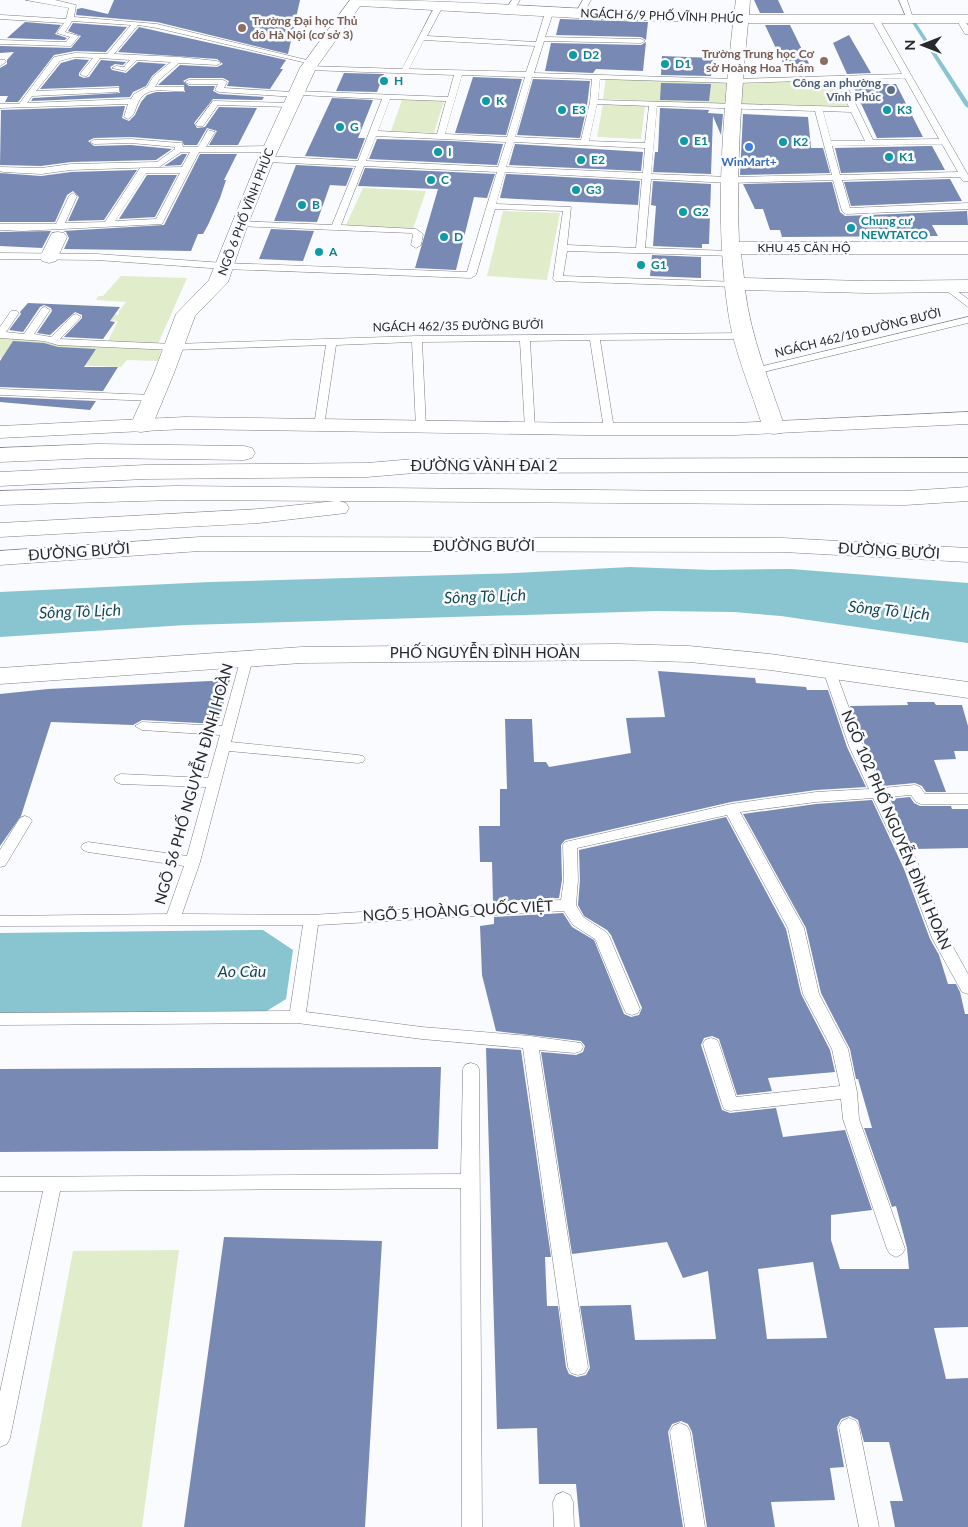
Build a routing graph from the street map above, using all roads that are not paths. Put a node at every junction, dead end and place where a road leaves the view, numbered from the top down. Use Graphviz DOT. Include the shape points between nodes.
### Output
graph roads {
  1 [pos="30,0"];
  2 [pos="587,0"];
  3 [pos="743,0"];
  4 [pos="903,0"];
  5 [pos="357,1"];
  6 [pos="513,4"];
  7 [pos="439,6"];
  8 [pos="549,13"];
  9 [pos="580,14"];
  10 [pos="2,17"];
  11 [pos="742,19"];
  12 [pos="875,19"];
  13 [pos="911,19"];
  14 [pos="964,19"];
  15 [pos="69,20"];
  16 [pos="136,24"];
  17 [pos="968,32"];
  18 [pos="422,38"];
  19 [pos="540,41"];
  20 [pos="641,41"];
  21 [pos="0,42"];
  22 [pos="98,56"];
  23 [pos="109,56"];
  24 [pos="136,57"];
  25 [pos="179,59"];
  26 [pos="216,63"];
  27 [pos="310,65"];
  28 [pos="116,68"];
  29 [pos="405,70"];
  30 [pos="459,72"];
  31 [pos="84,74"];
  32 [pos="529,75"];
  33 [pos="908,76"];
  34 [pos="596,77"];
  35 [pos="839,78"];
  36 [pos="735,81"];
  37 [pos="189,82"];
  38 [pos="150,89"];
  39 [pos="181,89"];
  40 [pos="116,90"];
  41 [pos="31,94"];
  42 [pos="387,96"];
  43 [pos="294,98"];
  44 [pos="451,99"];
  45 [pos="133,102"];
  46 [pos="594,102"];
  47 [pos="653,104"];
  48 [pos="0,106"];
  49 [pos="21,106"];
  50 [pos="734,106"];
  51 [pos="818,109"];
  52 [pos="854,110"];
  53 [pos="128,117"];
  54 [pos="200,124"];
  55 [pos="211,132"];
  56 [pos="373,133"];
  57 [pos="440,136"];
  58 [pos="510,140"];
  59 [pos="945,141"];
  60 [pos="94,142"];
  61 [pos="584,143"];
  62 [pos="870,143"];
  63 [pos="828,144"];
  64 [pos="649,146"];
  65 [pos="198,149"];
  66 [pos="179,150"];
  67 [pos="268,154"];
  68 [pos="361,164"];
  69 [pos="186,170"];
  70 [pos="501,170"];
  71 [pos="1,171"];
  72 [pos="647,176"];
  73 [pos="837,177"];
  74 [pos="966,178"];
  75 [pos="730,180"];
  76 [pos="73,196"];
  77 [pos="490,206"];
  78 [pos="968,206"];
  79 [pos="109,223"];
  80 [pos="239,224"];
  81 [pos="0,227"];
  82 [pos="336,227"];
  83 [pos="59,231"];
  84 [pos="933,239"];
  85 [pos="416,245"];
  86 [pos="562,248"];
  87 [pos="730,248"];
  88 [pos="968,248"];
  89 [pos="640,251"];
  90 [pos="0,256"];
  91 [pos="49,257"];
  92 [pos="224,266"];
  93 [pos="736,284"];
  94 [pos="946,286"];
  95 [pos="968,286"];
  96 [pos="968,304"];
  97 [pos="45,310"];
  98 [pos="14,313"];
  99 [pos="76,317"];
  100 [pos="968,320"];
  101 [pos="0,335"];
  102 [pos="744,336"];
  103 [pos="27,337"];
  104 [pos="594,337"];
  105 [pos="417,338"];
  106 [pos="525,338"];
  107 [pos="53,340"];
  108 [pos="332,340"];
  109 [pos="174,347"];
  110 [pos="754,371"];
  111 [pos="0,392"];
  112 [pos="154,398"];
  113 [pos="968,418"];
  114 [pos="141,426"];
  115 [pos="319,426"];
  116 [pos="422,428"];
  117 [pos="774,428"];
  118 [pos="530,429"];
  119 [pos="609,429"];
  120 [pos="0,432"];
  121 [pos="0,455"];
  122 [pos="968,461"];
  123 [pos="968,465"];
  124 [pos="414,466"];
  125 [pos="935,466"];
  126 [pos="0,479"];
  127 [pos="968,494"];
  128 [pos="401,496"];
  129 [pos="0,498"];
  130 [pos="905,498"];
  131 [pos="968,499"];
  132 [pos="0,530"];
  133 [pos="968,555"];
  134 [pos="0,558"];
  135 [pos="247,658"];
  136 [pos="829,670"];
  137 [pos="0,676"];
  138 [pos="968,690"];
  139 [pos="142,726"];
  140 [pos="228,732"];
  141 [pos="224,746"];
  142 [pos="358,759"];
  143 [pos="121,779"];
  144 [pos="214,783"];
  145 [pos="878,792"];
  146 [pos="968,799"];
  147 [pos="731,808"];
  148 [pos="25,821"];
  149 [pos="88,847"];
  150 [pos="0,862"];
  151 [pos="193,862"];
  152 [pos="568,905"];
  153 [pos="173,919"];
  154 [pos="311,920"];
  155 [pos="0,921"];
  156 [pos="968,988"];
  157 [pos="632,1009"];
  158 [pos="297,1016"];
  159 [pos="0,1019"];
  160 [pos="530,1042"];
  161 [pos="710,1044"];
  162 [pos="575,1047"];
  163 [pos="471,1069"];
  164 [pos="849,1092"];
  165 [pos="470,1181"];
  166 [pos="0,1184"];
  167 [pos="53,1184"];
  168 [pos="896,1249"];
  169 [pos="578,1366"];
  170 [pos="849,1427"];
  171 [pos="680,1432"];
  172 [pos="0,1438"];
  173 [pos="562,1502"];
  174 [pos="472,1527"];
  175 [pos="564,1527"];
  176 [pos="695,1527"];
  177 [pos="869,1527"];
  1 -- 15 [label="lane" via="73,7"];
  2 -- 9 [label="lane"];
  3 -- 11 [label="main road"];
  4 -- 13 [label="lane"];
  5 -- 7 [label="main road, NGÁCH 6/9 PHỐ VĨNH PHÚC"];
  5 -- 27 [label="main road, NGÕ 6 PHỐ VĨNH PHÚC"];
  6 -- 7 [label="main road, NGÁCH 6/9 PHỐ VĨNH PHÚC"];
  6 -- 8 [label="main road, NGÁCH 6/9 PHỐ VĨNH PHÚC"];
  7 -- 18 [label="lane"];
  8 -- 9 [label="main road, NGÁCH 6/9 PHỐ VĨNH PHÚC"];
  8 -- 19 [label="lane"];
  9 -- 11 [label="main road, NGÁCH 6/9 PHỐ VĨNH PHÚC"];
  10 -- 15 [label="lane"];
  11 -- 12 [label="main road, NGÁCH 6/9 PHỐ VĨNH PHÚC"];
  11 -- 36 [label="main road"];
  12 -- 13 [label="main road, NGÁCH 6/9 PHỐ VĨNH PHÚC"];
  12 -- 33 [label="lane"];
  13 -- 14 [label="main road, NGÁCH 6/9 PHỐ VĨNH PHÚC"];
  14 -- 17 [label="lane"];
  15 -- 16 [label="lane"];
  15 -- 21 [label="lane" via="61,33 74,36 68,44"];
  16 -- 23 [label="lane"];
  16 -- 27 [label="lane" via="158,26"];
  18 -- 19 [label="lane"];
  18 -- 29 [label="lane"];
  19 -- 20 [label="lane"];
  19 -- 32 [label="lane"];
  22 -- 23 [label="lane"];
  22 -- 31 [label="lane"];
  22 -- 41 [label="lane" via="58,59"];
  23 -- 24 [label="lane"];
  24 -- 25 [label="lane"];
  24 -- 28 [label="lane" via="126,69"];
  25 -- 26 [label="lane"];
  25 -- 38 [label="lane" via="156,79"];
  27 -- 29 [label="lane"];
  27 -- 43 [label="main road, NGÕ 6 PHỐ VĨNH PHÚC"];
  29 -- 30 [label="lane"];
  30 -- 32 [label="lane"];
  30 -- 44 [label="lane"];
  32 -- 34 [label="lane"];
  32 -- 58 [label="lane"];
  33 -- 35 [label="lane"];
  33 -- 59 [label="lane"];
  34 -- 36 [label="lane"];
  34 -- 46 [label="lane"];
  35 -- 36 [label="lane"];
  35 -- 52 [label="lane"];
  36 -- 50 [label="main road"];
  37 -- 43 [label="lane" via="222,82 219,90"];
  38 -- 39 [label="lane"];
  38 -- 45 [label="lane"];
  40 -- 41 [label="lane"];
  41 -- 49 [label="lane"];
  42 -- 43 [label="lane"];
  42 -- 44 [label="lane"];
  42 -- 56 [label="lane"];
  43 -- 54 [label="lane" via="216,103"];
  43 -- 67 [label="main road, NGÕ 6 PHỐ VĨNH PHÚC"];
  44 -- 57 [label="lane"];
  45 -- 49 [label="lane"];
  45 -- 53 [label="lane"];
  46 -- 47 [label="lane"];
  46 -- 61 [label="lane"];
  47 -- 50 [label="lane"];
  47 -- 64 [label="lane"];
  48 -- 49 [label="lane"];
  50 -- 51 [label="lane"];
  50 -- 75 [label="main road"];
  51 -- 52 [label="lane"];
  51 -- 63 [label="lane"];
  52 -- 62 [label="lane"];
  55 -- 65 [label="lane"];
  56 -- 57 [label="lane"];
  56 -- 68 [label="lane"];
  57 -- 58 [label="lane"];
  58 -- 61 [label="lane"];
  58 -- 70 [label="lane"];
  59 -- 62 [label="lane"];
  59 -- 74 [label="lane"];
  60 -- 66 [label="lane" via="179,145"];
  61 -- 64 [label="lane"];
  62 -- 63 [label="lane"];
  63 -- 73 [label="lane"];
  64 -- 72 [label="lane"];
  65 -- 66 [label="lane"];
  65 -- 67 [label="lane"];
  65 -- 69 [label="lane"];
  66 -- 71 [label="lane" via="159,164"];
  67 -- 68 [label="lane"];
  67 -- 80 [label="main road, NGÕ 6 PHỐ VĨNH PHÚC"];
  68 -- 70 [label="lane"];
  68 -- 82 [label="lane"];
  69 -- 79 [label="lane" via="143,170"];
  69 -- 79 [label="lane" via="159,222"];
  70 -- 72 [label="lane"];
  70 -- 77 [label="lane"];
  72 -- 75 [label="lane"];
  72 -- 89 [label="lane"];
  73 -- 74 [label="lane"];
  73 -- 75 [label="lane"];
  73 -- 78 [label="lane" via="846,211"];
  75 -- 87 [label="main road"];
  76 -- 83 [label="lane"];
  77 -- 86 [label="lane" via="568,209"];
  77 -- 92 [label="lane" via="471,275"];
  79 -- 83 [label="lane"];
  80 -- 82 [label="lane"];
  80 -- 92 [label="main road, NGÕ 6 PHỐ VĨNH PHÚC"];
  81 -- 83 [label="lane"];
  82 -- 85 [label="lane" via="413,232 418,234"];
  83 -- 91 [label="main road"];
  84 -- 87 [label="main road"];
  86 -- 89 [label="lane"];
  86 -- 93 [label="lane" via="558,279"];
  87 -- 88 [label="main road, KHU 45 CĂN HỘ"];
  87 -- 89 [label="lane"];
  87 -- 93 [label="main road"];
  90 -- 91 [label="lane"];
  91 -- 92 [label="lane"];
  92 -- 109 [label="main road, NGÕ 6 PHỐ VĨNH PHÚC" via="218,282 186,314"];
  93 -- 94 [label="main road"];
  93 -- 102 [label="main road"];
  94 -- 95 [label="main road"];
  94 -- 96 [label="lane"];
  97 -- 103 [label="lane"];
  98 -- 101 [label="lane"];
  99 -- 107 [label="lane"];
  100 -- 110 [label="lane, NGÁCH 462/10 ĐƯỜNG BƯỞI"];
  101 -- 103 [label="lane, NGÁCH 462/35 ĐƯỜNG BƯỞI"];
  102 -- 104 [label="lane, NGÁCH 462/35 ĐƯỜNG BƯỞI"];
  102 -- 110 [label="main road"];
  103 -- 107 [label="lane, NGÁCH 462/35 ĐƯỜNG BƯỞI"];
  104 -- 106 [label="lane, NGÁCH 462/35 ĐƯỜNG BƯỞI"];
  104 -- 119 [label="lane"];
  105 -- 106 [label="lane, NGÁCH 462/35 ĐƯỜNG BƯỞI"];
  105 -- 108 [label="lane, NGÁCH 462/35 ĐƯỜNG BƯỞI"];
  105 -- 116 [label="lane"];
  106 -- 118 [label="lane"];
  107 -- 109 [label="lane, NGÁCH 462/35 ĐƯỜNG BƯỞI"];
  108 -- 109 [label="lane, NGÁCH 462/35 ĐƯỜNG BƯỞI"];
  108 -- 115 [label="lane"];
  109 -- 112 [label="main road, NGÕ 6 PHỐ VĨNH PHÚC"];
  110 -- 117 [label="main road"];
  111 -- 112 [label="lane"];
  112 -- 114 [label="main road, NGÕ 6 PHỐ VĨNH PHÚC"];
  113 -- 117 [label="main road"];
  114 -- 115 [label="main road" via="185,423"];
  114 -- 120 [label="main road"];
  115 -- 116 [label="main road"];
  116 -- 118 [label="main road"];
  117 -- 119 [label="main road"];
  118 -- 119 [label="main road"];
  121 -- 124 [label="main road" via="97,451 353,454"];
  122 -- 125 [label="main road"];
  123 -- 125 [label="main road, ĐƯỜNG VÀNH ĐAI 2"];
  124 -- 125 [label="main road, ĐƯỜNG VÀNH ĐAI 2"];
  124 -- 126 [label="main road, ĐƯỜNG VÀNH ĐAI 2" via="367,470 145,472"];
  127 -- 130 [label="main road, ĐƯỜNG VÀNH ĐAI 2"];
  128 -- 129 [label="main road, ĐƯỜNG VÀNH ĐAI 2" via="176,493"];
  128 -- 130 [label="main road, ĐƯỜNG VÀNH ĐAI 2"];
  128 -- 132 [label="main road" via="356,506 259,516"];
  130 -- 131 [label="main road"];
  133 -- 134 [label="main road, ĐƯỜNG BƯỞI" via="783,545 200,544"];
  135 -- 136 [label="main road, PHỐ NGUYỄN ĐÌNH HOÀN" via="617,652 689,654"];
  135 -- 137 [label="main road, PHỐ NGUYỄN ĐÌNH HOÀN"];
  135 -- 140 [label="lane, NGÕ 56 PHỐ NGUYỄN ĐÌNH HOÀN"];
  136 -- 138 [label="main road, PHỐ NGUYỄN ĐÌNH HOÀN"];
  136 -- 145 [label="lane, NGÕ 102 PHỐ NGUYỄN ĐÌNH HOÀN" via="856,746"];
  139 -- 140 [label="lane"];
  140 -- 141 [label="lane, NGÕ 56 PHỐ NGUYỄN ĐÌNH HOÀN"];
  141 -- 142 [label="lane"];
  141 -- 144 [label="lane, NGÕ 56 PHỐ NGUYỄN ĐÌNH HOÀN"];
  143 -- 144 [label="lane"];
  144 -- 151 [label="lane, NGÕ 56 PHỐ NGUYỄN ĐÌNH HOÀN"];
  145 -- 146 [label="lane, NGÕ 5 HOÀNG QUỐC VIỆT" via="915,790 921,799"];
  145 -- 147 [label="lane, NGÕ 5 HOÀNG QUỐC VIỆT"];
  145 -- 156 [label="lane, NGÕ 102 PHỐ NGUYỄN ĐÌNH HOÀN" via="913,868 940,938"];
  147 -- 152 [label="lane, NGÕ 5 HOÀNG QUỐC VIỆT" via="570,845"];
  147 -- 164 [label="lane" via="796,928 811,994 840,1049"];
  148 -- 150 [label="lane"];
  149 -- 151 [label="lane"];
  151 -- 153 [label="lane, NGÕ 56 PHỐ NGUYỄN ĐÌNH HOÀN"];
  152 -- 154 [label="lane, NGÕ 5 HOÀNG QUỐC VIỆT"];
  152 -- 157 [label="lane" via="578,922 601,936"];
  153 -- 154 [label="lane, NGÕ 5 HOÀNG QUỐC VIỆT"];
  153 -- 155 [label="lane, NGÕ 5 HOÀNG QUỐC VIỆT"];
  154 -- 158 [label="lane"];
  158 -- 159 [label="lane"];
  158 -- 160 [label="lane" via="422,1033"];
  160 -- 162 [label="lane"];
  160 -- 169 [label="lane"];
  161 -- 164 [label="lane" via="730,1104"];
  163 -- 165 [label="lane"];
  164 -- 168 [label="lane" via="850,1120"];
  165 -- 167 [label="lane"];
  165 -- 174 [label="lane"];
  166 -- 167 [label="lane"];
  167 -- 172 [label="lane"];
  170 -- 177 [label="lane"];
  171 -- 176 [label="lane"];
  173 -- 175 [label="lane"];
}
